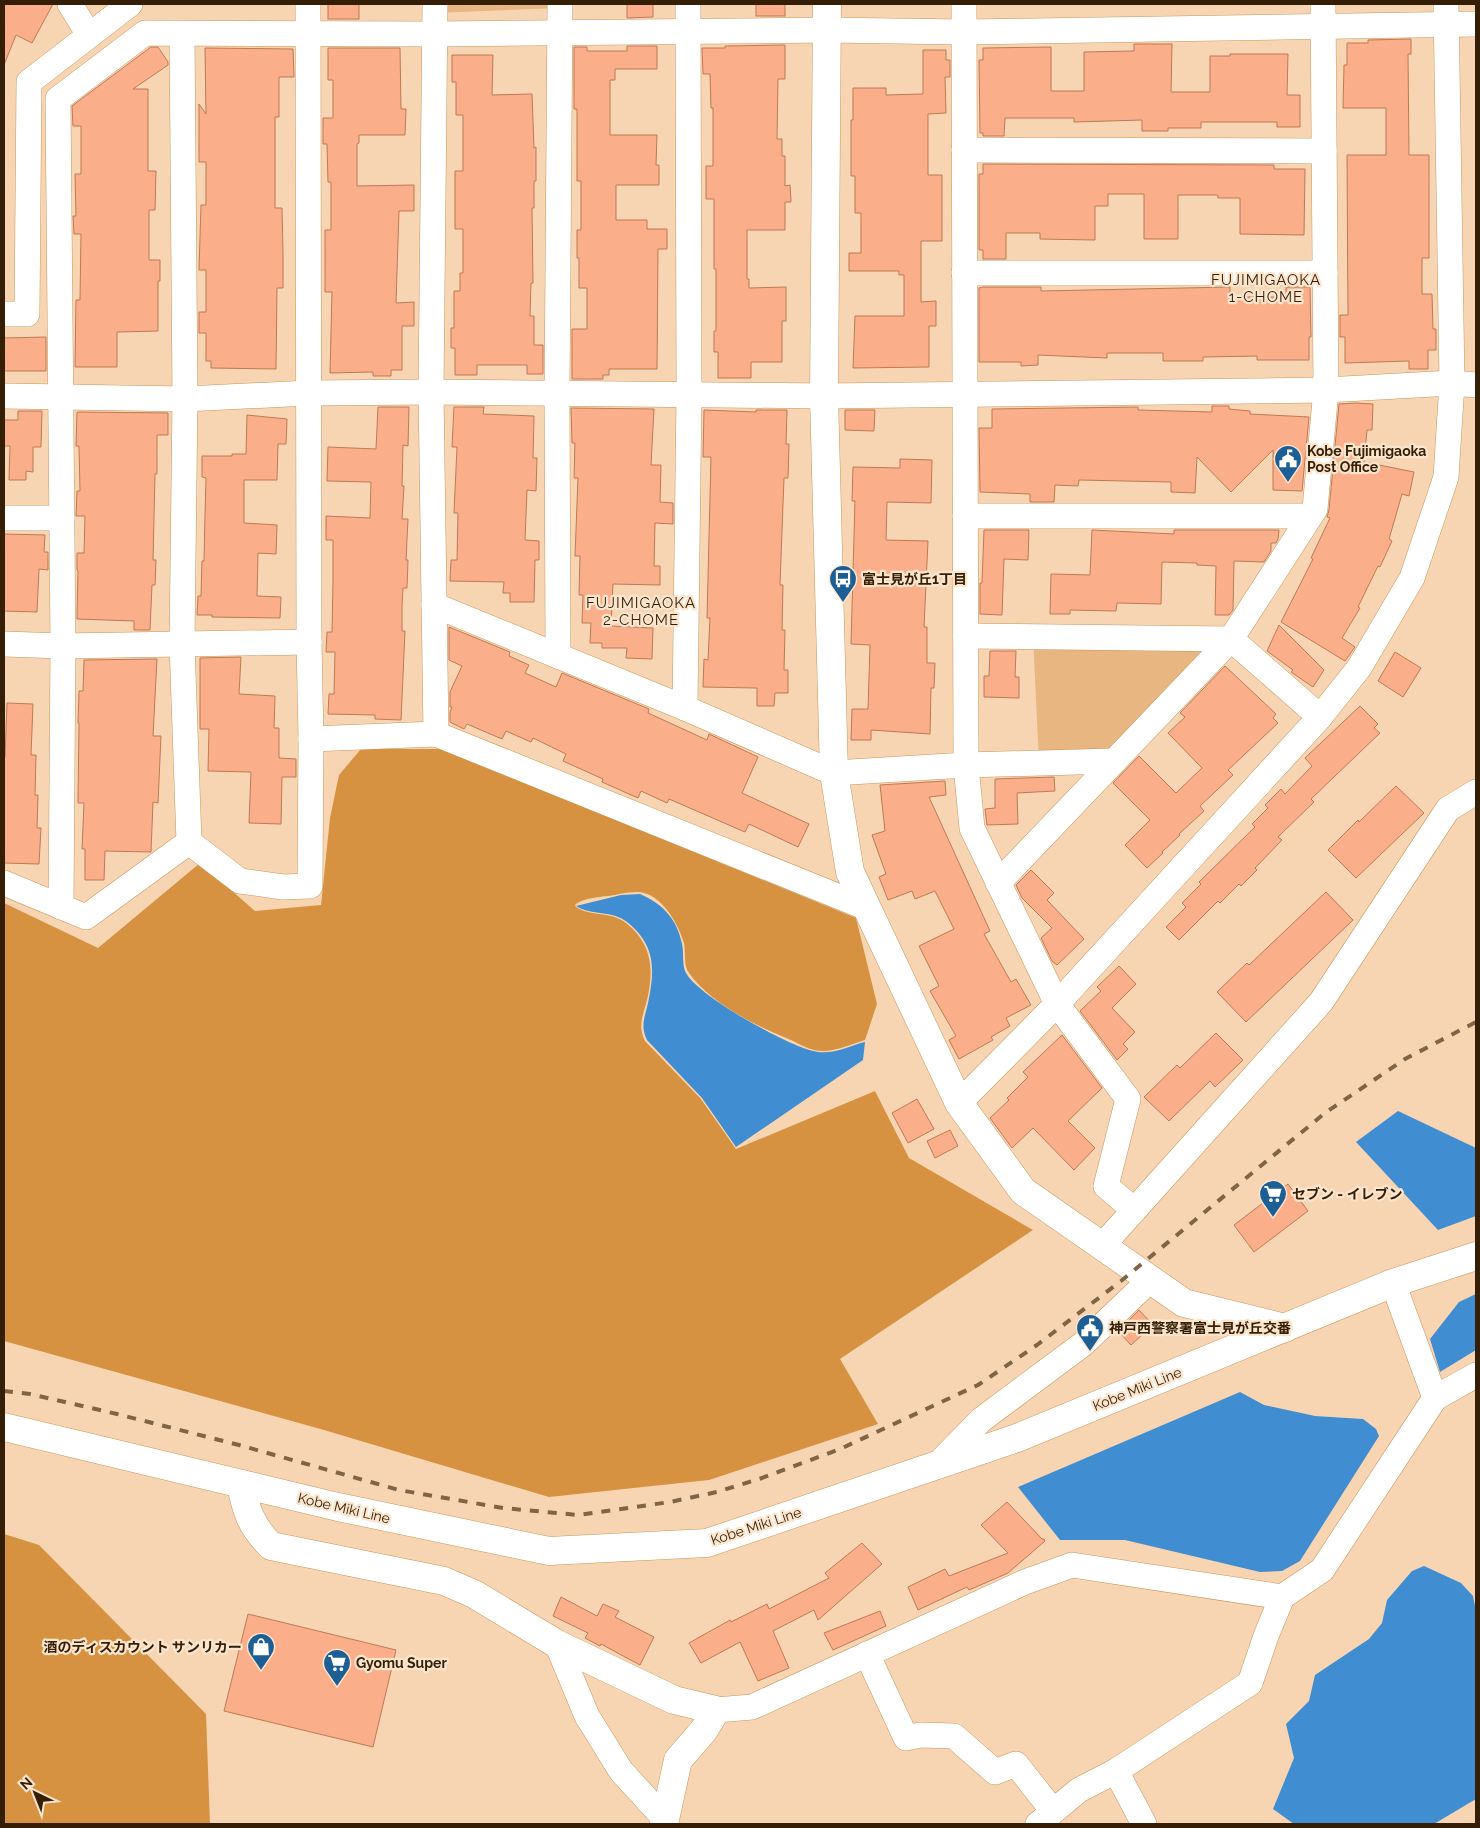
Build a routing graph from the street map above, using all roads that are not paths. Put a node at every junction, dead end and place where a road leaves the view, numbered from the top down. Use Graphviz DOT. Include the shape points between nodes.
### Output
graph roads {
  1 [pos="70,4"];
  2 [pos="130,4"];
  3 [pos="308,4"];
  4 [pos="435,4"];
  5 [pos="560,4"];
  6 [pos="688,4"];
  7 [pos="964,4"];
  8 [pos="1446,14"];
  9 [pos="1323,15"];
  10 [pos="827,17"];
  11 [pos="1476,24"];
  12 [pos="688,31"];
  13 [pos="560,32"];
  14 [pos="964,32"];
  15 [pos="309,33"];
  16 [pos="182,34"];
  17 [pos="436,34"];
  18 [pos="88,35"];
  19 [pos="964,150"];
  20 [pos="1324,151"];
  21 [pos="964,273"];
  22 [pos="1325,273"];
  23 [pos="4,314"];
  24 [pos="1452,383"];
  25 [pos="1476,385"];
  26 [pos="1326,390"];
  27 [pos="431,392"];
  28 [pos="309,393"];
  29 [pos="557,393"];
  30 [pos="689,394"];
  31 [pos="964,394"];
  32 [pos="4,396"];
  33 [pos="61,396"];
  34 [pos="824,396"];
  35 [pos="185,399"];
  36 [pos="965,516"];
  37 [pos="1310,516"];
  38 [pos="4,518"];
  39 [pos="62,518"];
  40 [pos="434,605"];
  41 [pos="966,636"];
  42 [pos="1231,638"];
  43 [pos="309,642"];
  44 [pos="4,644"];
  45 [pos="182,644"];
  46 [pos="63,646"];
  47 [pos="558,656"];
  48 [pos="685,708"];
  49 [pos="1320,717"];
  50 [pos="436,734"];
  51 [pos="311,739"];
  52 [pos="1113,761"];
  53 [pos="966,765"];
  54 [pos="834,774"];
  55 [pos="1476,792"];
  56 [pos="189,842"];
  57 [pos="4,883"];
  58 [pos="998,883"];
  59 [pos="61,907"];
  60 [pos="867,908"];
  61 [pos="1057,1004"];
  62 [pos="959,1103"];
  63 [pos="1134,1210"];
  64 [pos="1102,1246"];
  65 [pos="1476,1256"];
  66 [pos="1150,1280"];
  67 [pos="1393,1284"];
  68 [pos="1285,1328"];
  69 [pos="1476,1376"];
  70 [pos="1435,1398"];
  71 [pos="4,1426"];
  72 [pos="936,1466"];
  73 [pos="242,1492"];
  74 [pos="1282,1597"];
  75 [pos="557,1644"];
  76 [pos="867,1654"];
  77 [pos="716,1710"];
  78 [pos="1116,1770"];
  79 [pos="1045,1818"];
  80 [pos="665,1822"];
  81 [pos="1144,1824"];
  1 -- 18 [label="street"];
  2 -- 18 [label="street"];
  3 -- 15 [label="street"];
  4 -- 17 [label="street"];
  5 -- 13 [label="street"];
  6 -- 12 [label="street"];
  7 -- 14 [label="street"];
  8 -- 9 [label="street"];
  8 -- 11 [label="street"];
  8 -- 24 [label="street"];
  9 -- 14 [label="street"];
  9 -- 20 [label="street"];
  10 -- 12 [label="street"];
  10 -- 14 [label="street"];
  10 -- 34 [label="main road"];
  12 -- 13 [label="street"];
  12 -- 30 [label="street"];
  13 -- 17 [label="street"];
  13 -- 29 [label="street"];
  14 -- 19 [label="street"];
  15 -- 16 [label="street"];
  15 -- 17 [label="street"];
  15 -- 28 [label="street"];
  16 -- 33 [label="street" via="145,33 58,99"];
  16 -- 35 [label="street"];
  17 -- 27 [label="street"];
  18 -- 23 [label="street" via="29,82 27,314"];
  19 -- 20 [label="street"];
  19 -- 21 [label="street"];
  20 -- 22 [label="street"];
  21 -- 22 [label="street"];
  21 -- 31 [label="street"];
  22 -- 26 [label="street"];
  24 -- 25 [label="street"];
  24 -- 26 [label="street"];
  24 -- 49 [label="street" via="1446,477 1412,578 1359,668"];
  26 -- 31 [label="street"];
  26 -- 37 [label="street" via="1315,509"];
  27 -- 28 [label="street"];
  27 -- 29 [label="street"];
  27 -- 40 [label="street"];
  28 -- 35 [label="street"];
  28 -- 43 [label="street"];
  29 -- 30 [label="street"];
  29 -- 47 [label="street"];
  30 -- 34 [label="street"];
  30 -- 48 [label="street"];
  31 -- 34 [label="street"];
  31 -- 36 [label="street"];
  32 -- 33 [label="street"];
  33 -- 35 [label="street"];
  33 -- 39 [label="street"];
  34 -- 54 [label="main road"];
  35 -- 45 [label="street"];
  36 -- 37 [label="street"];
  36 -- 41 [label="street"];
  37 -- 42 [label="street"];
  38 -- 39 [label="street"];
  39 -- 46 [label="street"];
  40 -- 47 [label="street"];
  40 -- 50 [label="street"];
  41 -- 42 [label="street"];
  41 -- 53 [label="street"];
  42 -- 49 [label="street"];
  42 -- 52 [label="street"];
  43 -- 45 [label="street"];
  43 -- 51 [label="street"];
  44 -- 46 [label="street"];
  45 -- 46 [label="street"];
  45 -- 56 [label="street"];
  46 -- 59 [label="street"];
  47 -- 48 [label="street"];
  48 -- 54 [label="street"];
  49 -- 61 [label="street"];
  50 -- 51 [label="street"];
  50 -- 60 [label="street"];
  51 -- 56 [label="street" via="310,886 282,887 240,881"];
  52 -- 53 [label="street"];
  52 -- 58 [label="street"];
  53 -- 54 [label="street"];
  53 -- 58 [label="street" via="972,828"];
  54 -- 60 [label="main road" via="850,872"];
  55 -- 63 [label="street" via="1448,809 1321,1002"];
  56 -- 59 [label="street" via="86,918"];
  57 -- 59 [label="street"];
  58 -- 61 [label="street"];
  60 -- 62 [label="main road"];
  61 -- 62 [label="street"];
  61 -- 63 [label="street" via="1128,1099 1106,1186"];
  62 -- 64 [label="main road" via="1023,1191"];
  63 -- 64 [label="street"];
  64 -- 66 [label="main road"];
  65 -- 67 [label="main road, Kobe Miki Line"];
  66 -- 68 [label="main road" via="1184,1303"];
  66 -- 72 [label="street" via="1083,1344 981,1420"];
  67 -- 68 [label="main road, Kobe Miki Line"];
  67 -- 70 [label="street"];
  68 -- 72 [label="main road, Kobe Miki Line" via="1017,1438"];
  69 -- 70 [label="street"];
  70 -- 74 [label="street" via="1322,1570"];
  71 -- 73 [label="main road, Kobe Miki Line"];
  72 -- 73 [label="main road, Kobe Miki Line" via="707,1543 549,1551 338,1507"];
  73 -- 75 [label="main road" via="258,1533 271,1546 444,1581 474,1594"];
  74 -- 76 [label="street" via="1072,1565 1026,1582"];
  74 -- 78 [label="street" via="1250,1683"];
  75 -- 77 [label="main road" via="674,1700"];
  75 -- 80 [label="street" via="586,1716 621,1771"];
  76 -- 77 [label="street" via="752,1707"];
  76 -- 79 [label="street" via="906,1738 920,1734 954,1736 995,1772 1016,1764"];
  77 -- 80 [label="main road" via="704,1730 678,1760"];
  78 -- 79 [label="street" via="1079,1790"];
  78 -- 81 [label="street"];
}
